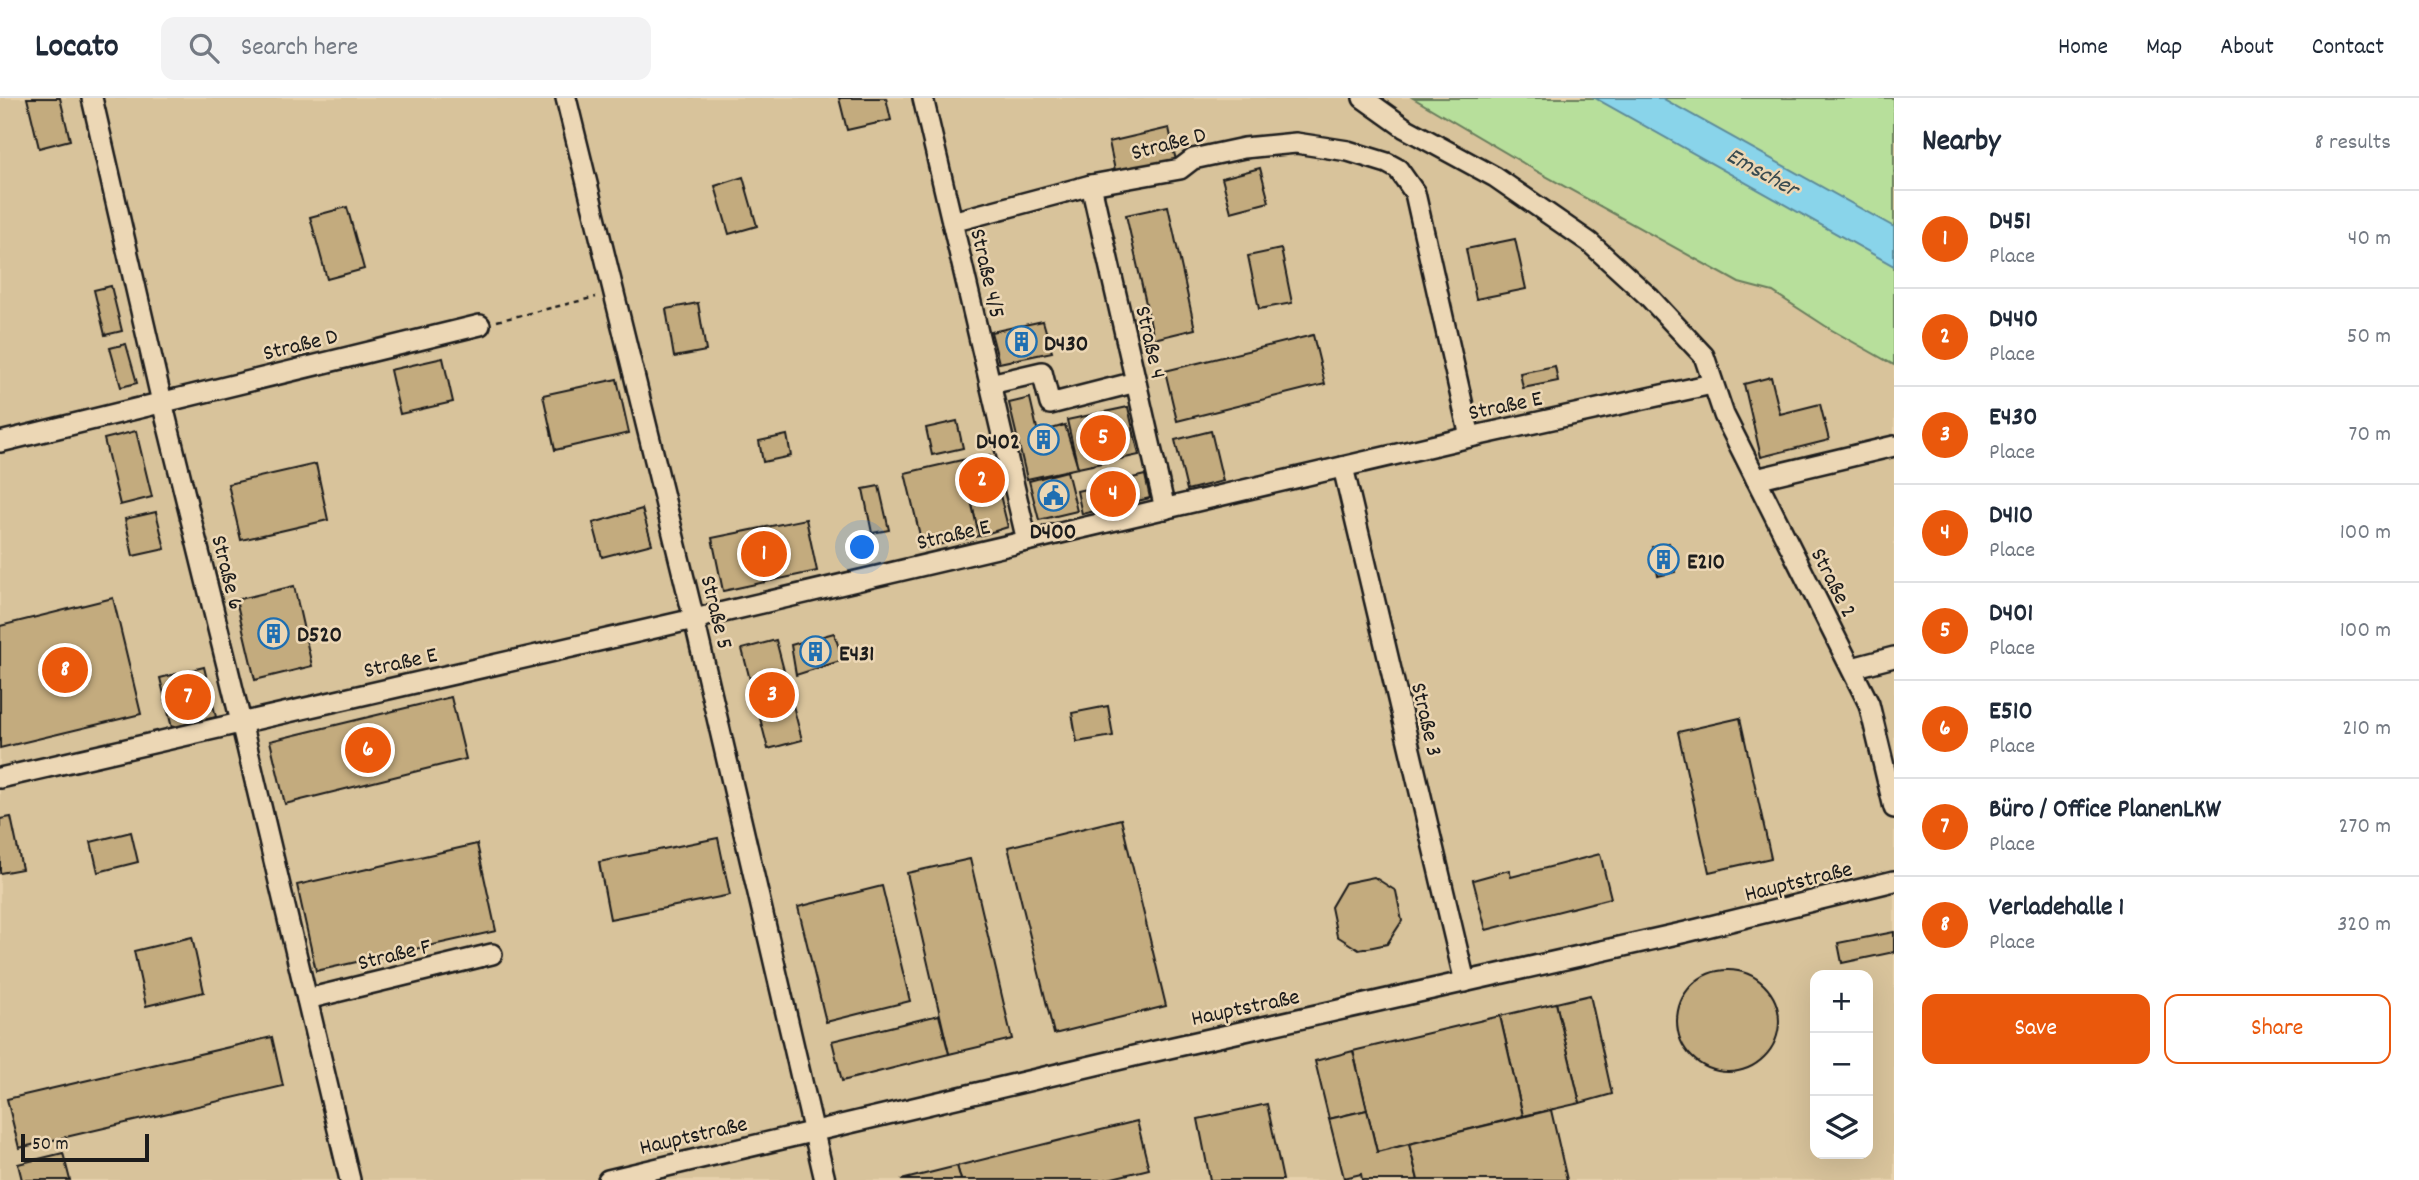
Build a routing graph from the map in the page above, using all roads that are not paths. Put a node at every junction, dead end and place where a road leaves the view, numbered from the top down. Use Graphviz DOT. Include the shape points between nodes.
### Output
graph roads {
  1 [pos="92,98"];
  2 [pos="566,98"];
  3 [pos="923,98"];
  4 [pos="1363,98"];
  5 [pos="1091,185"];
  6 [pos="951,222"];
  7 [pos="480,325"];
  8 [pos="1136,382"];
  9 [pos="990,384"];
  10 [pos="1712,384"];
  11 [pos="162,402"];
  12 [pos="1470,437"];
  13 [pos="0,442"];
  14 [pos="1894,446"];
  15 [pos="1343,467"];
  16 [pos="1756,479"];
  17 [pos="1165,509"];
  18 [pos="1027,541"];
  19 [pos="695,619"];
  20 [pos="1894,657"];
  21 [pos="1852,668"];
  22 [pos="242,722"];
  23 [pos="0,778"];
  24 [pos="1894,808"];
  25 [pos="1894,881"];
  26 [pos="492,954"];
  27 [pos="1465,982"];
  28 [pos="307,999"];
  29 [pos="814,1131"];
  30 [pos="350,1180"];
  31 [pos="608,1180"];
  32 [pos="825,1180"];
  1 -- 11 [label="lane, Straße 6"];
  2 -- 19 [label="lane, Straße 5"];
  3 -- 6 [label="lane, Straße 4/5"];
  4 -- 10 [label="lane, Straße 2" via="1405,128 1495,177 1589,242 1650,297 1704,356"];
  5 -- 6 [label="lane, Straße D"];
  5 -- 8 [label="lane, Straße 4"];
  5 -- 12 [label="lane, Straße D" via="1180,169 1193,159 1244,148 1296,143 1348,151 1398,169 1415,193"];
  6 -- 9 [label="lane, Straße 4/5"];
  7 -- 11 [label="lane, Straße D"];
  8 -- 9 [label="lane" via="1050,404 1042,372"];
  8 -- 17 [label="lane, Straße 4"];
  9 -- 18 [label="lane, Straße 4/5"];
  10 -- 12 [label="lane, Straße E"];
  10 -- 16 [label="lane, Straße 2"];
  11 -- 13 [label="lane, Straße D"];
  11 -- 22 [label="lane, Straße 6"];
  12 -- 15 [label="lane, Straße E"];
  14 -- 16 [label="lane"];
  15 -- 17 [label="lane, Straße E"];
  15 -- 27 [label="lane, Straße 3"];
  16 -- 21 [label="lane, Straße 2"];
  17 -- 18 [label="lane, Straße E"];
  18 -- 19 [label="lane, Straße E"];
  19 -- 22 [label="lane, Straße E"];
  19 -- 29 [label="lane, Straße 5"];
  20 -- 21 [label="lane"];
  21 -- 24 [label="lane, Straße 2" via="1869,704"];
  22 -- 23 [label="lane, Straße E"];
  22 -- 28 [label="lane, Straße 6"];
  25 -- 27 [label="lane, Hauptstraße"];
  26 -- 28 [label="lane, Straße F"];
  27 -- 29 [label="lane, Hauptstraße"];
  28 -- 30 [label="lane, Straße 6"];
  29 -- 31 [label="lane, Hauptstraße"];
  29 -- 32 [label="lane, Straße 5"];
}
